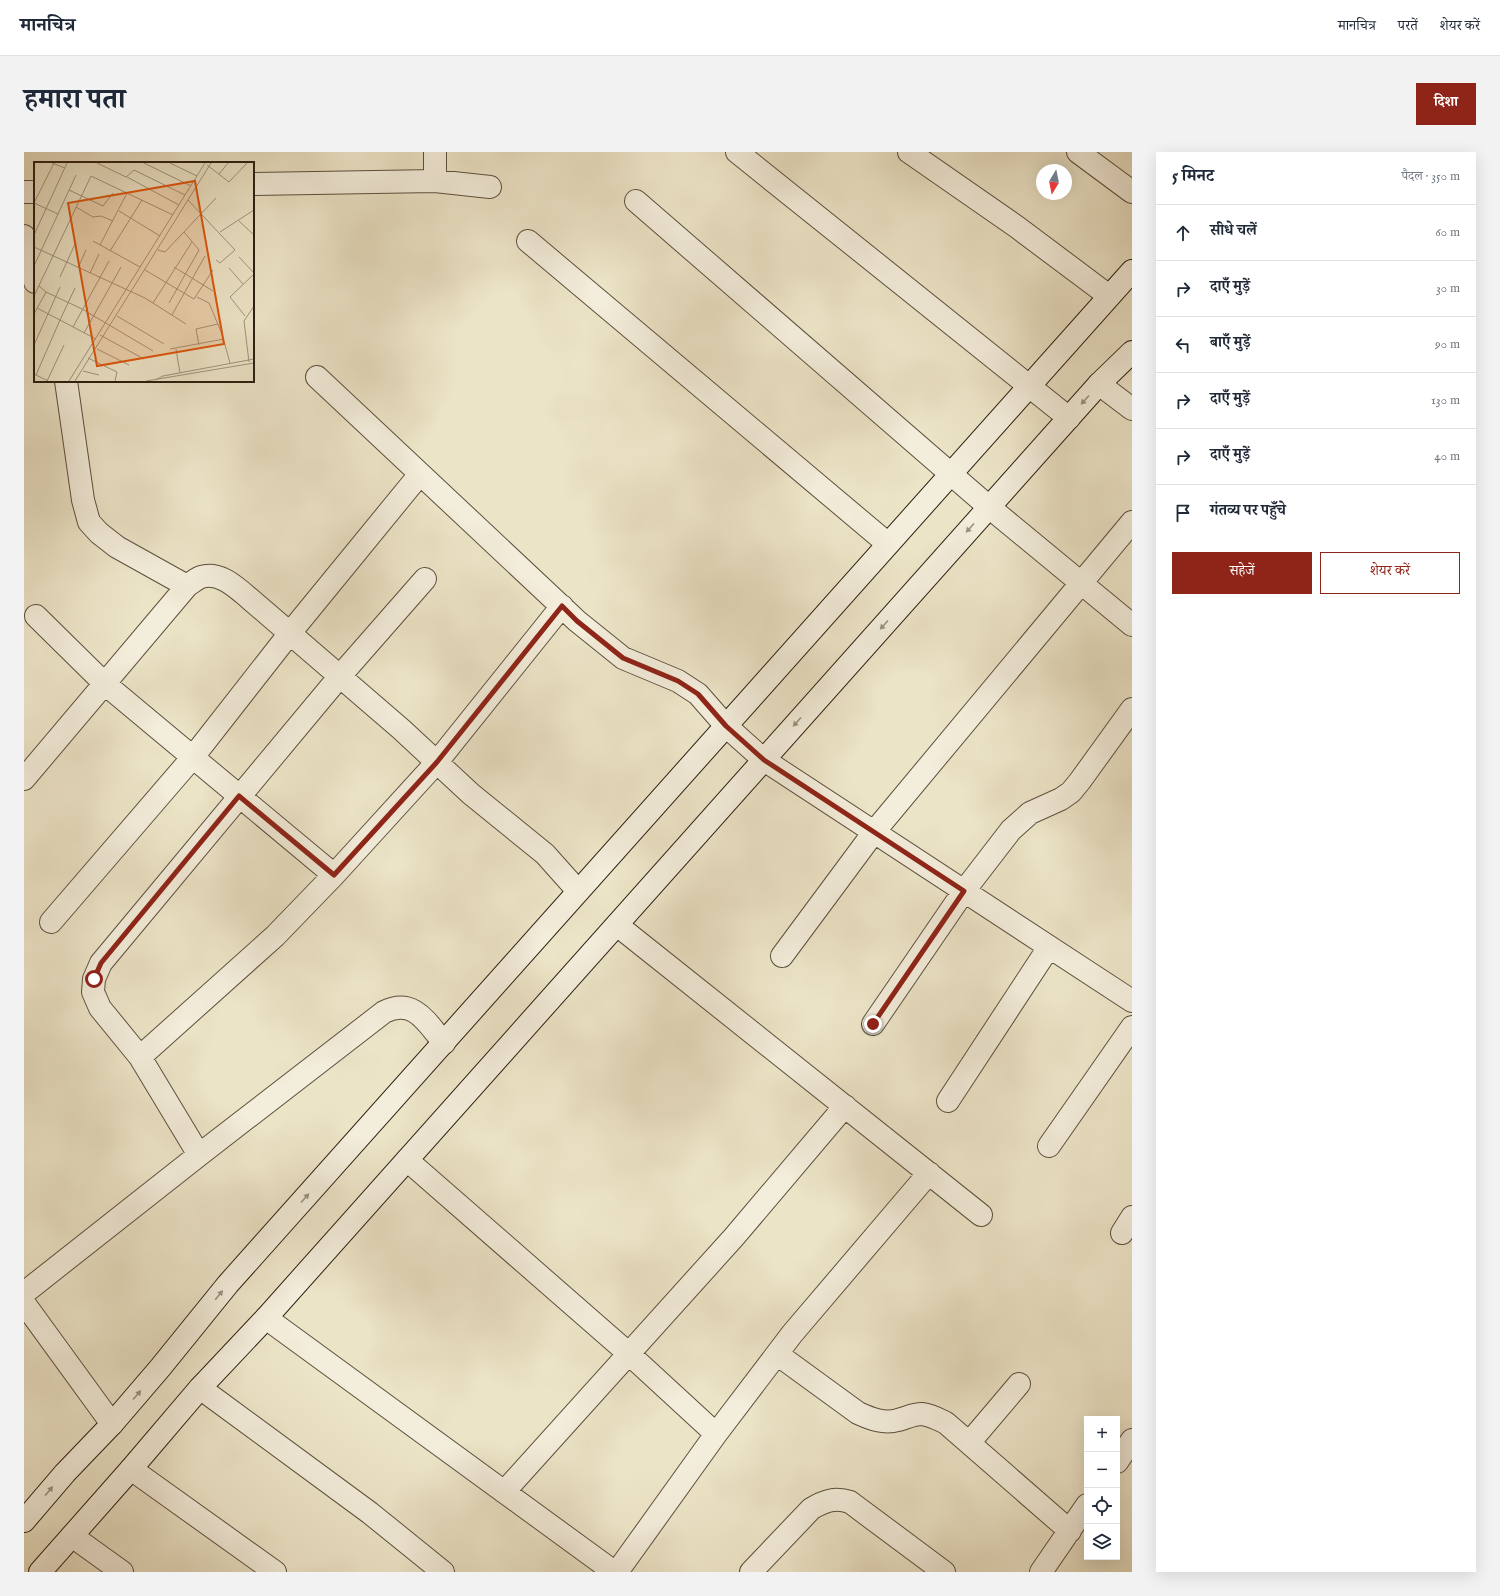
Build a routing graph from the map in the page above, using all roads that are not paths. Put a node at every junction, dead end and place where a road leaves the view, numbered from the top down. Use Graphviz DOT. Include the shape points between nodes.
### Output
graph roads {
  1 [pos="435,152"];
  2 [pos="737,152"];
  3 [pos="910,152"];
  4 [pos="1078,152"];
  5 [pos="435,181"];
  6 [pos="254,184"];
  7 [pos="490,187"];
  8 [pos="1132,192"];
  9 [pos="636,201"];
  10 [pos="24,236"];
  11 [pos="528,241"];
  12 [pos="1132,271"];
  13 [pos="34,278"];
  14 [pos="1109,296"];
  15 [pos="1132,352"];
  16 [pos="317,377"];
  17 [pos="66,382"];
  18 [pos="1099,384"];
  19 [pos="1029,386"];
  20 [pos="1132,409"];
  21 [pos="1069,418"];
  22 [pos="951,473"];
  23 [pos="420,474"];
  24 [pos="989,506"];
  25 [pos="1132,522"];
  26 [pos="888,544"];
  27 [pos="425,579"];
  28 [pos="1082,582"];
  29 [pos="187,586"];
  30 [pos="562,606"];
  31 [pos="36,616"];
  32 [pos="1132,625"];
  33 [pos="290,633"];
  34 [pos="340,676"];
  35 [pos="105,684"];
  36 [pos="1132,709"];
  37 [pos="726,726"];
  38 [pos="193,757"];
  39 [pos="764,760"];
  40 [pos="437,762"];
  41 [pos="24,779"];
  42 [pos="239,796"];
  43 [pos="874,832"];
  44 [pos="334,875"];
  45 [pos="964,891"];
  46 [pos="578,892"];
  47 [pos="51,922"];
  48 [pos="617,925"];
  49 [pos="1049,947"];
  50 [pos="782,956"];
  51 [pos="1132,1001"];
  52 [pos="873,1024"];
  53 [pos="1132,1027"];
  54 [pos="444,1043"];
  55 [pos="140,1057"];
  56 [pos="948,1101"];
  57 [pos="845,1106"];
  58 [pos="1049,1146"];
  59 [pos="199,1155"];
  60 [pos="407,1160"];
  61 [pos="929,1173"];
  62 [pos="981,1215"];
  63 [pos="24,1294"];
  64 [pos="24,1303"];
  65 [pos="266,1318"];
  66 [pos="628,1353"];
  67 [pos="777,1354"];
  68 [pos="1019,1384"];
  69 [pos="200,1388"];
  70 [pos="112,1424"];
  71 [pos="716,1434"];
  72 [pos="1132,1440"];
  73 [pos="969,1443"];
  74 [pos="1120,1458"];
  75 [pos="131,1469"];
  76 [pos="504,1492"];
  77 [pos="1084,1510"];
  78 [pos="24,1521"];
  79 [pos="1070,1531"];
  80 [pos="72,1536"];
  81 [pos="40,1572"];
  82 [pos="122,1572"];
  83 [pos="275,1572"];
  84 [pos="443,1572"];
  85 [pos="614,1572"];
  86 [pos="617,1572"];
  87 [pos="751,1572"];
  88 [pos="944,1572"];
  89 [pos="1041,1572"];
  1 -- 5 [label="street"];
  2 -- 19 [label="street"];
  3 -- 14 [label="street" via="1018,227"];
  4 -- 8 [label="street"];
  5 -- 6 [label="street"];
  5 -- 7 [label="street"];
  9 -- 22 [label="street"];
  10 -- 13 [label="street"];
  11 -- 26 [label="street"];
  12 -- 14 [label="street"];
  14 -- 19 [label="street"];
  15 -- 18 [label="street"];
  16 -- 23 [label="street"];
  17 -- 29 [label="street" via="83,500 90,522 117,548"];
  18 -- 20 [label="street"];
  18 -- 21 [label="street, one-way"];
  19 -- 21 [label="street"];
  19 -- 22 [label="street"];
  21 -- 24 [label="street"];
  22 -- 24 [label="street"];
  22 -- 26 [label="street"];
  23 -- 30 [label="street"];
  23 -- 33 [label="street"];
  24 -- 28 [label="street"];
  24 -- 39 [label="street, one-way"];
  25 -- 28 [label="street"];
  26 -- 37 [label="street"];
  27 -- 34 [label="street"];
  28 -- 32 [label="street"];
  28 -- 43 [label="street"];
  29 -- 33 [label="street" via="200,578 221,578"];
  29 -- 35 [label="street"];
  30 -- 37 [label="street" via="623,658 678,681 698,694"];
  30 -- 40 [label="street"];
  31 -- 35 [label="street"];
  33 -- 34 [label="street"];
  33 -- 38 [label="street"];
  34 -- 40 [label="street"];
  34 -- 42 [label="street"];
  35 -- 38 [label="street"];
  35 -- 41 [label="street"];
  36 -- 45 [label="street" via="1071,792 1030,813 1019,822"];
  37 -- 39 [label="street"];
  37 -- 46 [label="street"];
  38 -- 42 [label="street"];
  38 -- 47 [label="street"];
  39 -- 43 [label="street"];
  39 -- 48 [label="street"];
  40 -- 44 [label="street"];
  40 -- 46 [label="street" via="471,794 545,854"];
  42 -- 44 [label="street"];
  42 -- 55 [label="street" via="101,963 94,979 93,992 100,1008"];
  43 -- 45 [label="street"];
  43 -- 50 [label="street"];
  44 -- 55 [label="street" via="275,936"];
  45 -- 49 [label="street"];
  45 -- 52 [label="street"];
  46 -- 54 [label="street"];
  48 -- 57 [label="street"];
  48 -- 60 [label="street"];
  49 -- 51 [label="street"];
  49 -- 56 [label="street"];
  53 -- 58 [label="street"];
  54 -- 59 [label="street" via="418,1013 408,1008 393,1008 384,1012"];
  70 -- 54 [label="street, one-way" via="228,1284"];
  55 -- 59 [label="street"];
  57 -- 61 [label="street"];
  57 -- 66 [label="street" via="734,1237"];
  59 -- 63 [label="street"];
  60 -- 65 [label="street"];
  60 -- 66 [label="street"];
  61 -- 62 [label="street"];
  61 -- 67 [label="street"];
  64 -- 70 [label="street"];
  65 -- 69 [label="street"];
  65 -- 76 [label="street"];
  66 -- 71 [label="street"];
  66 -- 76 [label="street"];
  67 -- 71 [label="street"];
  67 -- 73 [label="street" via="870,1419 890,1421 914,1414 933,1416 946,1423"];
  68 -- 73 [label="street"];
  69 -- 75 [label="street"];
  69 -- 84 [label="street" via="370,1513"];
  78 -- 70 [label="street, one-way" via="64,1473"];
  71 -- 86 [label="street"];
  72 -- 74 [label="street"];
  73 -- 79 [label="street"];
  75 -- 80 [label="street"];
  75 -- 83 [label="street"];
  76 -- 85 [label="street"];
  77 -- 79 [label="street"];
  79 -- 89 [label="street"];
  80 -- 81 [label="street"];
  80 -- 82 [label="street"];
  87 -- 88 [label="street" via="812,1509 822,1503 841,1499 850,1502"];
}
